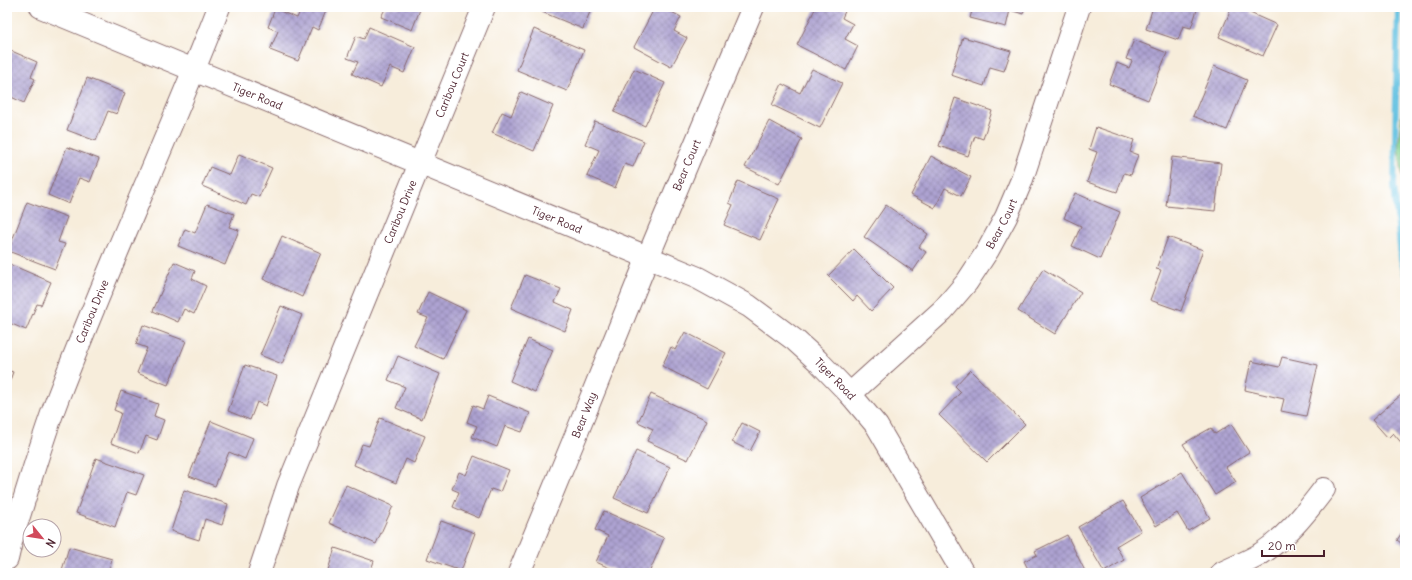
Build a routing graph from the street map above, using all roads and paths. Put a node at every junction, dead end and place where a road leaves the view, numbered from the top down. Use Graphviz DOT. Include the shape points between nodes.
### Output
graph roads {
  1 [pos="41,7"];
  2 [pos="219,7"];
  3 [pos="484,7"];
  4 [pos="753,7"];
  5 [pos="1079,7"];
  6 [pos="194,70"];
  7 [pos="420,163"];
  8 [pos="648,257"];
  9 [pos="850,394"];
  10 [pos="1324,489"];
  11 [pos="7,559"];
  12 [pos="259,573"];
  13 [pos="519,573"];
  14 [pos="963,573"];
  15 [pos="1222,573"];
  1 -- 6 [label="street, Tiger Road"];
  2 -- 6 [label="street"];
  3 -- 7 [label="street, Caribou Court"];
  4 -- 8 [label="street, Bear Court"];
  5 -- 9 [label="street, Bear Court" via="1021,182 988,250 967,282 943,310"];
  6 -- 7 [label="street, Tiger Road"];
  6 -- 11 [label="street, Caribou Drive" via="57,401"];
  7 -- 8 [label="street, Tiger Road"];
  7 -- 12 [label="street, Caribou Drive" via="288,486"];
  8 -- 9 [label="street, Tiger Road" via="698,278 749,306 796,341"];
  8 -- 13 [label="street, Bear Way"];
  9 -- 14 [label="street, Tiger Road" via="877,426"];
  10 -- 15 [label="street" via="1303,517 1278,541 1258,555"];
}
